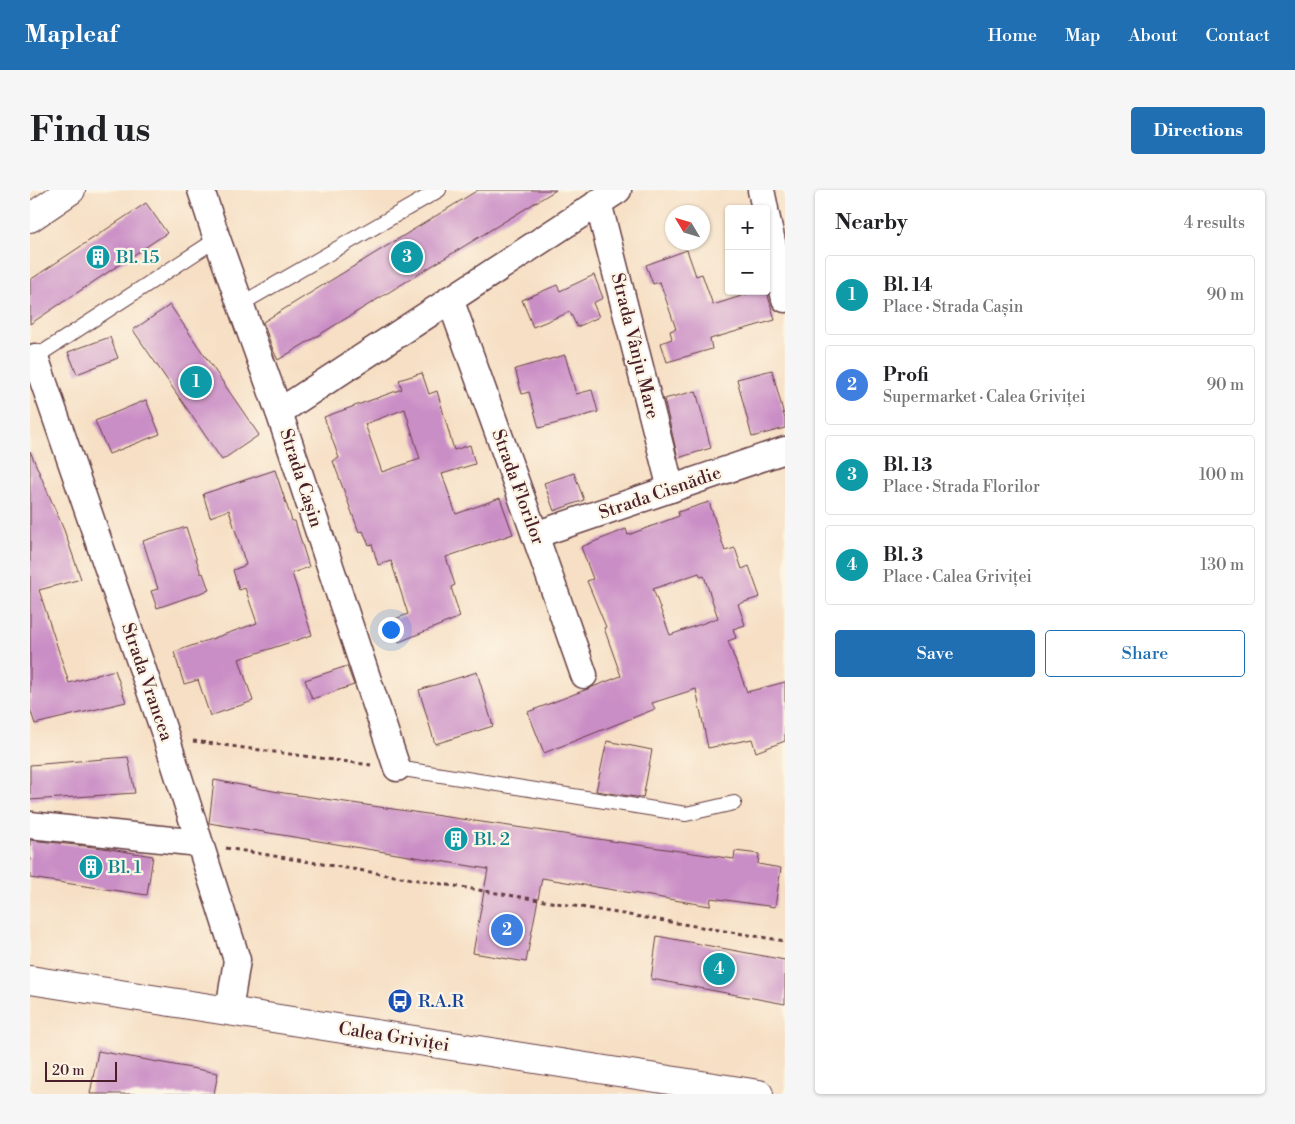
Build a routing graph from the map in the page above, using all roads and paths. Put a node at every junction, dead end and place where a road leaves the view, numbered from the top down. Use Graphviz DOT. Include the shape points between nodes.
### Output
graph roads {
  1 [pos="71,190"];
  2 [pos="201,190"];
  3 [pos="439,190"];
  4 [pos="760,190"];
  5 [pos="608,196"];
  6 [pos="764,205"];
  7 [pos="30,218"];
  8 [pos="770,233"];
  9 [pos="217,239"];
  10 [pos="450,299"];
  11 [pos="785,299"];
  12 [pos="241,304"];
  13 [pos="33,359"];
  14 [pos="279,412"];
  15 [pos="785,450"];
  16 [pos="670,489"];
  17 [pos="535,535"];
  18 [pos="584,675"];
  19 [pos="166,737"];
  20 [pos="397,768"];
  21 [pos="734,803"];
  22 [pos="30,825"];
  23 [pos="199,843"];
  24 [pos="785,941"];
  25 [pos="30,980"];
  26 [pos="229,1011"];
  27 [pos="759,1094"];
  1 -- 7 [label="main road"];
  2 -- 9 [label="street, Strada Cașin"];
  3 -- 12 [label="lane"];
  4 -- 6 [label="street"];
  5 -- 10 [label="street"];
  5 -- 16 [label="street, Strada Vânju Mare"];
  8 -- 11 [label="street"];
  9 -- 12 [label="street, Strada Cașin"];
  9 -- 13 [label="lane"];
  10 -- 14 [label="street"];
  10 -- 17 [label="street, Strada Florilor"];
  12 -- 14 [label="street, Strada Cașin"];
  13 -- 19 [label="street, Strada Vrancea"];
  14 -- 20 [label="street, Strada Cașin"];
  15 -- 16 [label="street, Strada Cisnădie"];
  16 -- 17 [label="street, Strada Cisnădie"];
  17 -- 18 [label="street, Strada Florilor"];
  19 -- 20 [label="path"];
  19 -- 23 [label="street, Strada Vrancea"];
  20 -- 21 [label="lane" via="686,814"];
  22 -- 23 [label="street"];
  23 -- 24 [label="path"];
  23 -- 26 [label="street, Strada Vrancea" via="236,960"];
  25 -- 26 [label="main road, Calea Griviței"];
  26 -- 27 [label="main road, Calea Griviței"];
}
